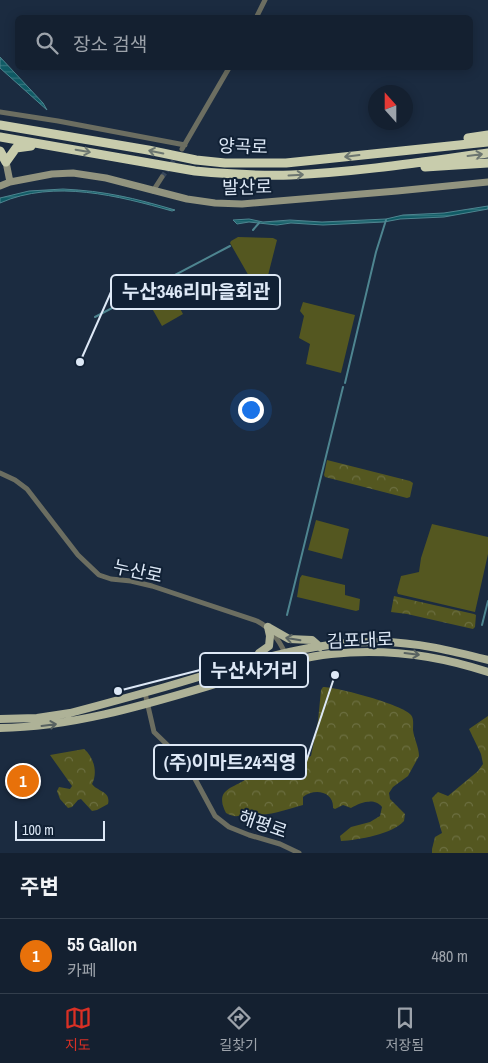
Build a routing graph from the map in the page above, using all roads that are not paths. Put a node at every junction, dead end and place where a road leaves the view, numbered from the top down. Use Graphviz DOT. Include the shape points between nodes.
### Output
graph roads {
  1 [pos="265,0"];
  2 [pos="258,15"];
  3 [pos="227,70"];
  4 [pos="0,112"];
  5 [pos="0,125"];
  6 [pos="488,135"];
  7 [pos="0,137"];
  8 [pos="488,142"];
  9 [pos="63,148"];
  10 [pos="0,151"];
  11 [pos="377,152"];
  12 [pos="488,154"];
  13 [pos="6,162"];
  14 [pos="488,163"];
  15 [pos="345,172"];
  16 [pos="162,177"];
  17 [pos="10,182"];
  18 [pos="488,182"];
  19 [pos="0,186"];
  20 [pos="153,191"];
  21 [pos="0,474"];
  22 [pos="268,628"];
  23 [pos="320,647"];
  24 [pos="286,653"];
  25 [pos="488,660"];
  26 [pos="254,661"];
  27 [pos="289,663"];
  28 [pos="488,672"];
  29 [pos="181,682"];
  30 [pos="145,693"];
  31 [pos="184,693"];
  32 [pos="148,703"];
  33 [pos="0,719"];
  34 [pos="0,728"];
  35 [pos="299,853"];
  1 -- 2 [label="street"];
  3 -- 4 [label="street" via="184,147"];
  11 -- 5 [label="highway, 양곡로, one-way" via="286,163 225,163"];
  6 -- 11 [label="highway"];
  7 -- 9 [label="highway, 양곡로"];
  8 -- 11 [label="highway, 양곡로"];
  9 -- 13 [label="highway" via="21,147 12,152"];
  9 -- 15 [label="highway, 양곡로, one-way" via="227,174"];
  10 -- 13 [label="highway"];
  15 -- 12 [label="highway, 양곡로, one-way"];
  13 -- 17 [label="street"];
  14 -- 15 [label="highway"];
  16 -- 20 [label="street"];
  17 -- 19 [label="street, 발산로"];
  17 -- 20 [label="street, 발산로" via="73,173"];
  18 -- 20 [label="street, 발산로" via="242,204 202,201"];
  21 -- 22 [label="street, 누산로" via="27,490 99,575 152,586 257,621"];
  23 -- 22 [label="main road, one-way" via="312,640 289,639"];
  22 -- 24 [label="street, 누산로"];
  22 -- 26 [label="main road" via="269,646"];
  23 -- 24 [label="main road, 김포대로"];
  23 -- 25 [label="main road, 김포대로" via="381,642 447,650"];
  24 -- 26 [label="main road, 김포대로"];
  24 -- 27 [label="street, 누산로"];
  26 -- 29 [label="main road, 김포대로"];
  27 -- 28 [label="main road, 김포대로, one-way" via="330,654 374,651 430,657"];
  27 -- 31 [label="main road, 김포대로"];
  29 -- 30 [label="main road, 김포대로"];
  29 -- 31 [label="main road"];
  30 -- 32 [label="street, 해평로"];
  30 -- 33 [label="main road, 김포대로" via="70,713"];
  31 -- 32 [label="main road, 김포대로"];
  34 -- 32 [label="main road, 김포대로, one-way" via="59,723"];
  32 -- 35 [label="street, 해평로" via="154,732 188,764 208,805 220,821"];
}
